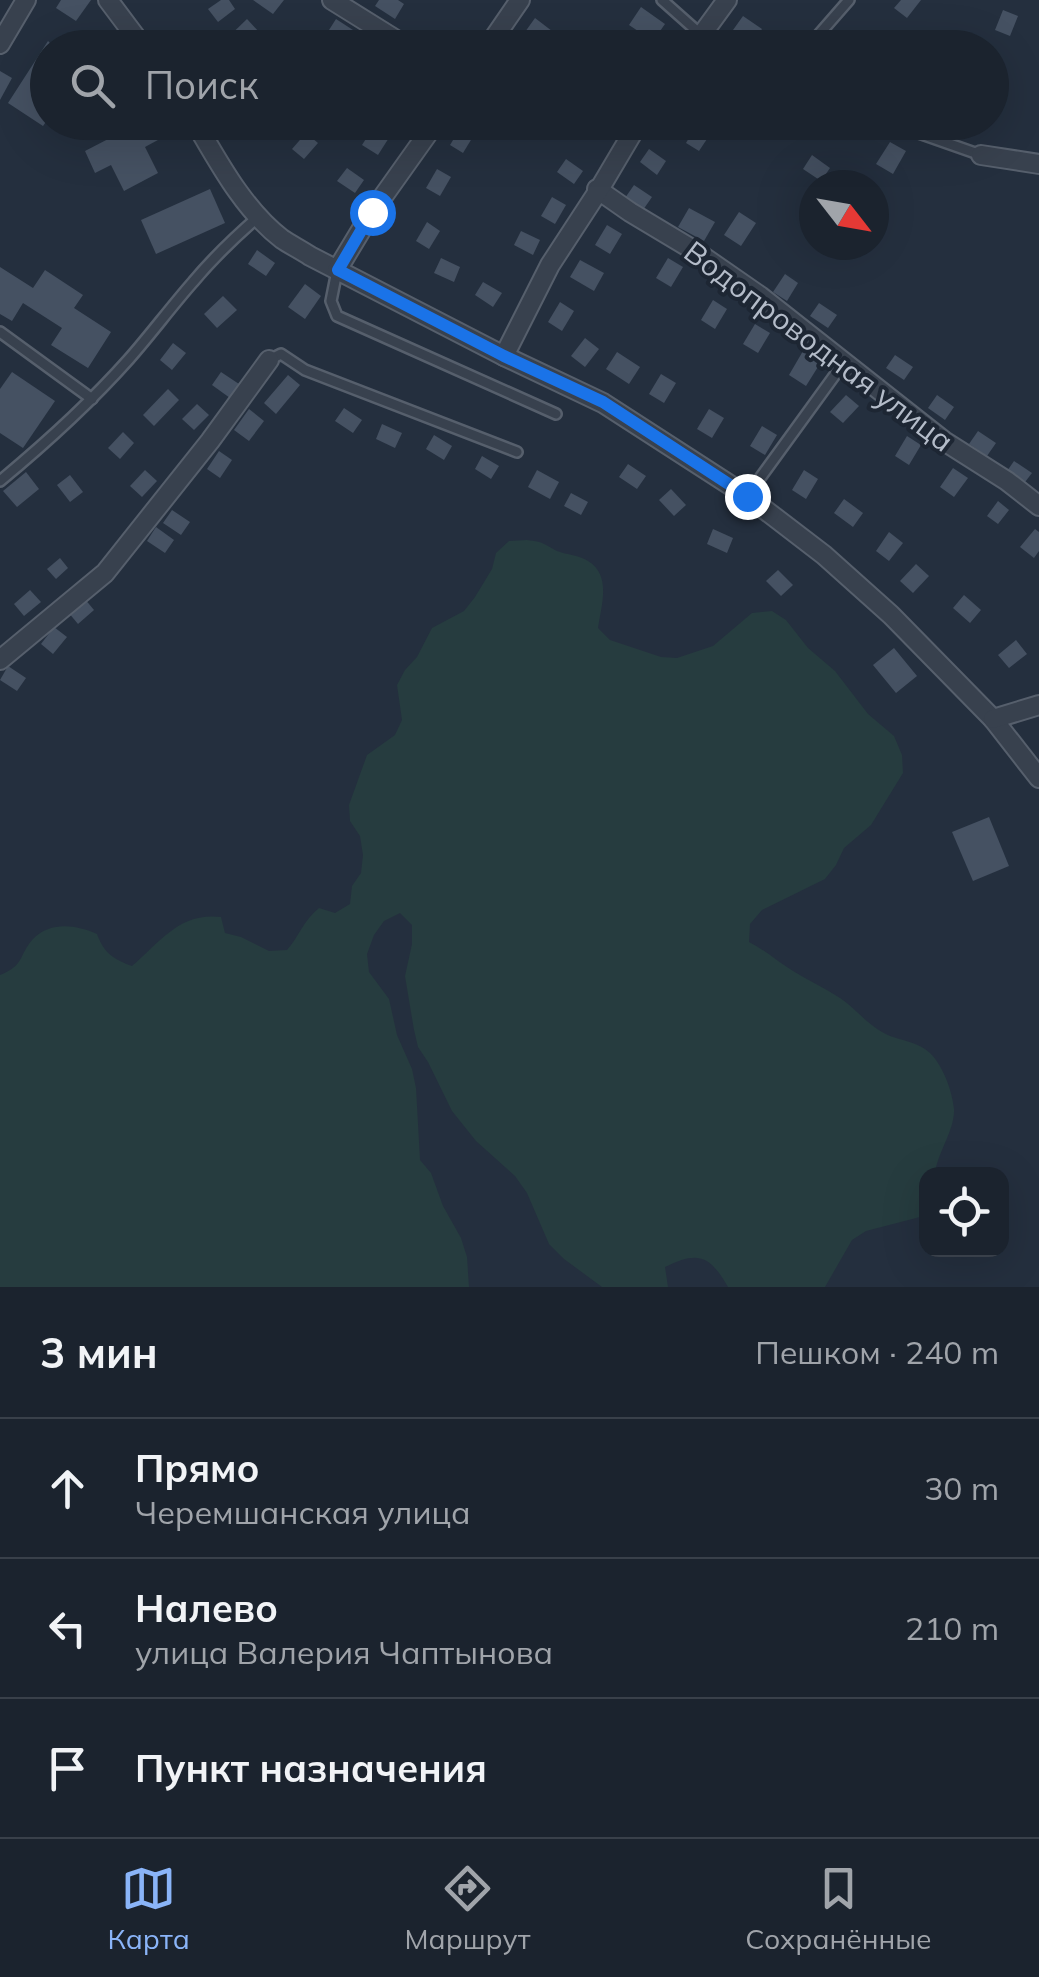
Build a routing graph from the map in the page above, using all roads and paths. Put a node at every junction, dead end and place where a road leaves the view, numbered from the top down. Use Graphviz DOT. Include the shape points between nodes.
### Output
graph roads {
  1 [pos="26,0"];
  2 [pos="108,0"];
  3 [pos="332,0"];
  4 [pos="520,0"];
  5 [pos="662,0"];
  6 [pos="727,0"];
  7 [pos="849,0"];
  8 [pos="130,30"];
  9 [pos="380,30"];
  10 [pos="499,30"];
  11 [pos="690,30"];
  12 [pos="711,30"];
  13 [pos="823,30"];
  14 [pos="0,44"];
  15 [pos="206,140"];
  16 [pos="423,140"];
  17 [pos="627,140"];
  18 [pos="940,140"];
  19 [pos="982,154"];
  20 [pos="1039,164"];
  21 [pos="597,190"];
  22 [pos="258,216"];
  23 [pos="338,270"];
  24 [pos="0,332"];
  25 [pos="504,356"];
  26 [pos="269,360"];
  27 [pos="844,361"];
  28 [pos="92,399"];
  29 [pos="556,414"];
  30 [pos="517,452"];
  31 [pos="0,482"];
  32 [pos="747,496"];
  33 [pos="1039,506"];
  34 [pos="0,660"];
  35 [pos="1039,706"];
  36 [pos="993,719"];
  37 [pos="1039,778"];
  1 -- 14 [label="street"];
  2 -- 8 [label="street"];
  3 -- 9 [label="street"];
  4 -- 10 [label="street"];
  5 -- 11 [label="lane"];
  6 -- 12 [label="street"];
  7 -- 13 [label="lane"];
  15 -- 22 [label="street"];
  16 -- 23 [label="street"];
  17 -- 21 [label="street"];
  18 -- 19 [label="lane"];
  19 -- 20 [label="street"];
  21 -- 25 [label="street"];
  21 -- 27 [label="street, Водопроводная улица" via="695,251"];
  22 -- 23 [label="street" via="281,238"];
  22 -- 28 [label="lane"];
  23 -- 25 [label="street"];
  23 -- 29 [label="lane" via="330,301 337,316"];
  24 -- 28 [label="lane"];
  25 -- 32 [label="street" via="603,402"];
  26 -- 30 [label="lane" via="281,354 305,370"];
  26 -- 34 [label="street" via="105,574"];
  27 -- 32 [label="lane"];
  27 -- 33 [label="street, Водопроводная улица"];
  28 -- 31 [label="lane"];
  32 -- 36 [label="street" via="891,615"];
  35 -- 36 [label="street"];
  36 -- 37 [label="street"];
}
